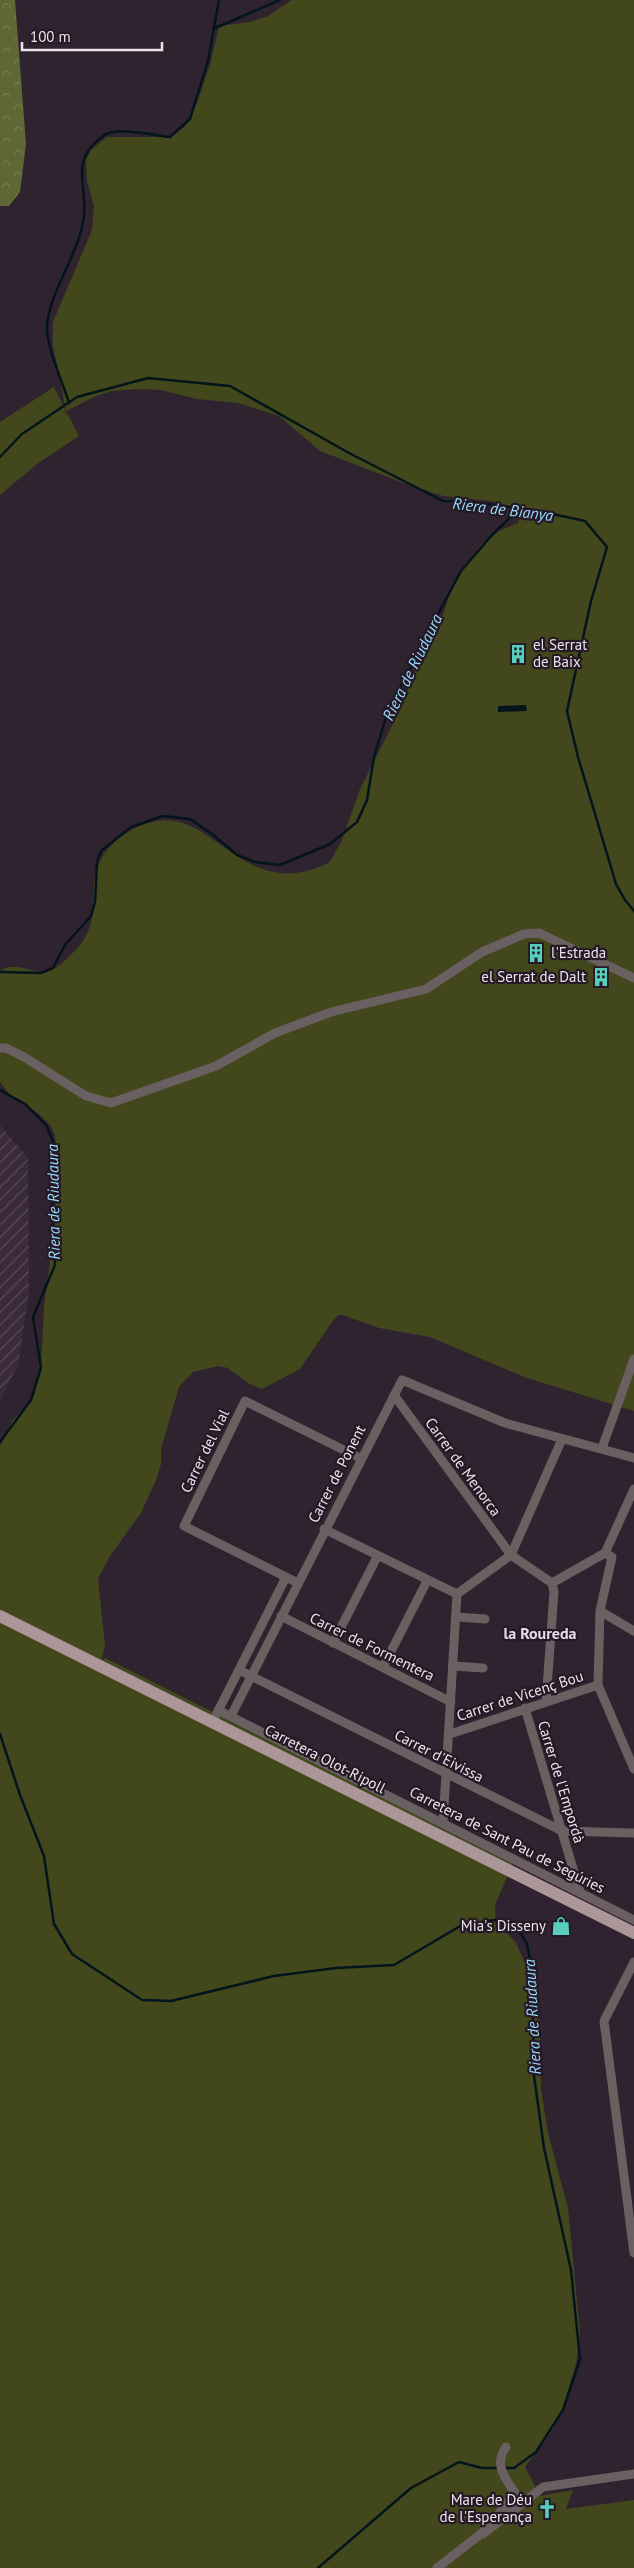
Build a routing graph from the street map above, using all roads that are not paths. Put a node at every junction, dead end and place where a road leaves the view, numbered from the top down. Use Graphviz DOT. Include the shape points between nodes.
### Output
graph roads {
  1 [pos="634,978"];
  2 [pos="3,1048"];
  3 [pos="634,1359"];
  4 [pos="394,1395"];
  5 [pos="562,1439"];
  6 [pos="602,1448"];
  7 [pos="360,1458"];
  8 [pos="634,1458"];
  9 [pos="634,1489"];
  10 [pos="324,1529"];
  11 [pos="605,1553"];
  12 [pos="511,1555"];
  13 [pos="376,1557"];
  14 [pos="286,1577"];
  15 [pos="427,1581"];
  16 [pos="298,1583"];
  17 [pos="552,1583"];
  18 [pos="457,1594"];
  19 [pos="600,1611"];
  20 [pos="0,1616"];
  21 [pos="280,1616"];
  22 [pos="457,1617"];
  23 [pos="485,1618"];
  24 [pos="634,1630"];
  25 [pos="332,1642"];
  26 [pos="454,1666"];
  27 [pos="383,1667"];
  28 [pos="482,1668"];
  29 [pos="239,1670"];
  30 [pos="250,1676"];
  31 [pos="598,1685"];
  32 [pos="546,1701"];
  33 [pos="451,1702"];
  34 [pos="525,1708"];
  35 [pos="218,1711"];
  36 [pos="231,1716"];
  37 [pos="450,1734"];
  38 [pos="634,1770"];
  39 [pos="447,1776"];
  40 [pos="443,1823"];
  41 [pos="562,1832"];
  42 [pos="634,1833"];
  43 [pos="580,1892"];
  44 [pos="634,1920"];
  45 [pos="634,1932"];
  46 [pos="634,1962"];
  47 [pos="632,2226"];
  48 [pos="634,2252"];
  49 [pos="506,2447"];
  50 [pos="634,2474"];
  51 [pos="483,2534"];
  52 [pos="436,2568"];
  1 -- 2 [label="street" via="539,934 524,934 482,952 426,989 331,1012 275,1033 216,1066 111,1103 86,1096"];
  3 -- 6 [label="street"];
  4 -- 5 [label="street, Carrer de Ponent" via="402,1380 505,1423"];
  4 -- 7 [label="street, Carrer de Ponent"];
  4 -- 12 [label="street, Carrer de Menorca"];
  5 -- 6 [label="street"];
  5 -- 12 [label="street"];
  6 -- 8 [label="street"];
  7 -- 10 [label="street, Carrer de Ponent"];
  7 -- 14 [label="street, Carrer del Vial" via="245,1401 184,1526"];
  9 -- 11 [label="street"];
  10 -- 13 [label="street"];
  10 -- 16 [label="street, Carrer de Ponent"];
  11 -- 17 [label="street"];
  11 -- 19 [label="street" via="612,1556"];
  12 -- 17 [label="street"];
  12 -- 18 [label="street"];
  13 -- 15 [label="street"];
  13 -- 25 [label="street"];
  14 -- 16 [label="street"];
  14 -- 29 [label="street"];
  15 -- 18 [label="street"];
  15 -- 27 [label="street"];
  16 -- 21 [label="street, Carrer de Ponent"];
  17 -- 32 [label="street"];
  18 -- 22 [label="street"];
  19 -- 24 [label="street"];
  19 -- 31 [label="street"];
  20 -- 35 [label="main road, Carretera Olot-Ripoll"];
  21 -- 25 [label="street, Carrer de Formentera"];
  21 -- 30 [label="street, Carrer de Ponent"];
  22 -- 23 [label="street"];
  22 -- 26 [label="street"];
  25 -- 27 [label="street, Carrer de Formentera"];
  26 -- 28 [label="street"];
  26 -- 33 [label="street"];
  27 -- 33 [label="street, Carrer de Formentera"];
  29 -- 30 [label="street, Carrer d'Eivissa"];
  29 -- 35 [label="street"];
  30 -- 36 [label="street, Carrer de Ponent"];
  30 -- 39 [label="street, Carrer d'Eivissa"];
  31 -- 32 [label="street, Carrer de Vicenç Bou"];
  31 -- 38 [label="street"];
  32 -- 34 [label="street, Carrer de Vicenç Bou"];
  33 -- 37 [label="street"];
  34 -- 37 [label="street, Carrer de Vicenç Bou"];
  34 -- 41 [label="street, Carrer de l'Empordà"];
  35 -- 36 [label="street, Carretera de Sant Pau de Segúries"];
  35 -- 45 [label="main road, Carretera Olot-Ripoll"];
  36 -- 40 [label="street, Carretera de Sant Pau de Segúries"];
  37 -- 39 [label="street"];
  39 -- 40 [label="street"];
  39 -- 41 [label="street, Carrer d'Eivissa"];
  40 -- 43 [label="street, Carretera de Sant Pau de Segúries"];
  41 -- 42 [label="street, Carrer d'Eivissa"];
  41 -- 43 [label="street, Carrer de l'Empordà"];
  43 -- 44 [label="street, Carretera de Sant Pau de Segúries"];
  46 -- 47 [label="street" via="604,2021"];
  47 -- 48 [label="street"];
  49 -- 51 [label="street" via="500,2461 502,2474 515,2493"];
  50 -- 51 [label="street" via="543,2487"];
  51 -- 52 [label="street"];
}
